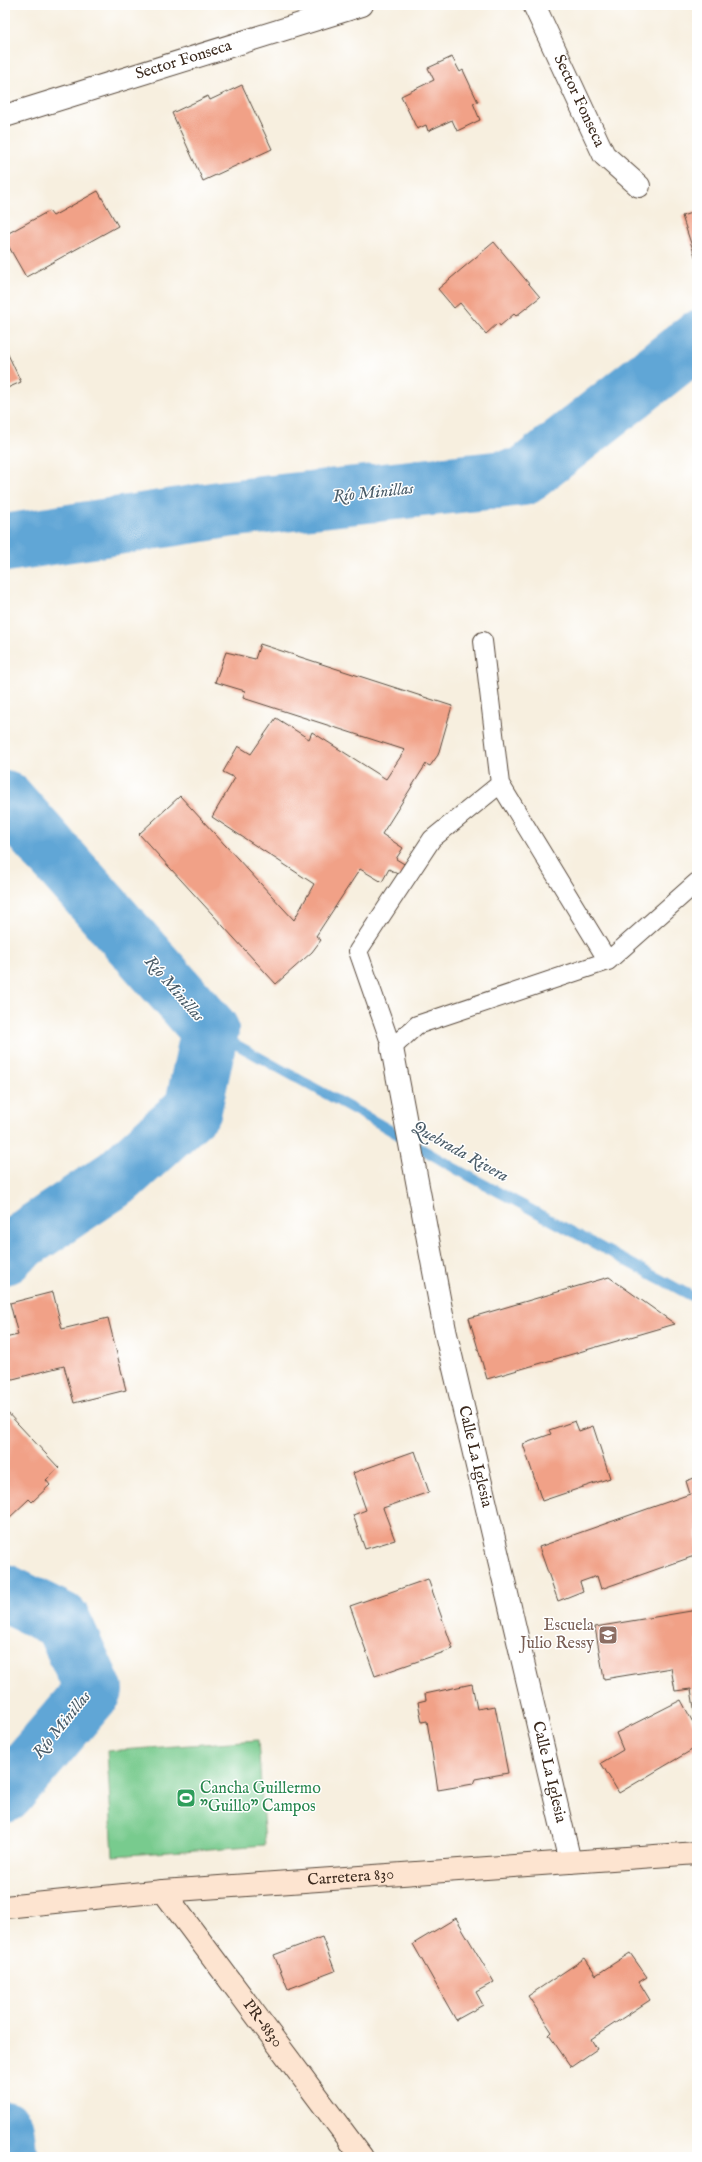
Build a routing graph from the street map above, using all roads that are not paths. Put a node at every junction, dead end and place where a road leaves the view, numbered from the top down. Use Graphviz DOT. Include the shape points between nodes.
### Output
graph roads {
  1 [pos="362,5"];
  2 [pos="534,5"];
  3 [pos="5,116"];
  4 [pos="639,186"];
  5 [pos="483,641"];
  6 [pos="500,784"];
  7 [pos="697,882"];
  8 [pos="608,961"];
  9 [pos="392,1048"];
  10 [pos="697,1853"];
  11 [pos="570,1862"];
  12 [pos="163,1891"];
  13 [pos="5,1907"];
  14 [pos="362,2157"];
  1 -- 3 [label="street, Sector Fonseca"];
  2 -- 4 [label="street, Sector Fonseca" via="604,155"];
  5 -- 6 [label="lane"];
  6 -- 8 [label="lane"];
  6 -- 9 [label="lane" via="432,839 358,951"];
  7 -- 8 [label="lane"];
  8 -- 9 [label="lane" via="417,1025"];
  9 -- 11 [label="street, Calle La Iglesia" via="445,1330"];
  10 -- 11 [label="street, Carretera 830"];
  11 -- 12 [label="street, Carretera 830"];
  12 -- 13 [label="street, Carretera 830"];
  12 -- 14 [label="street, PR-8830 / PR-8830"];
}
